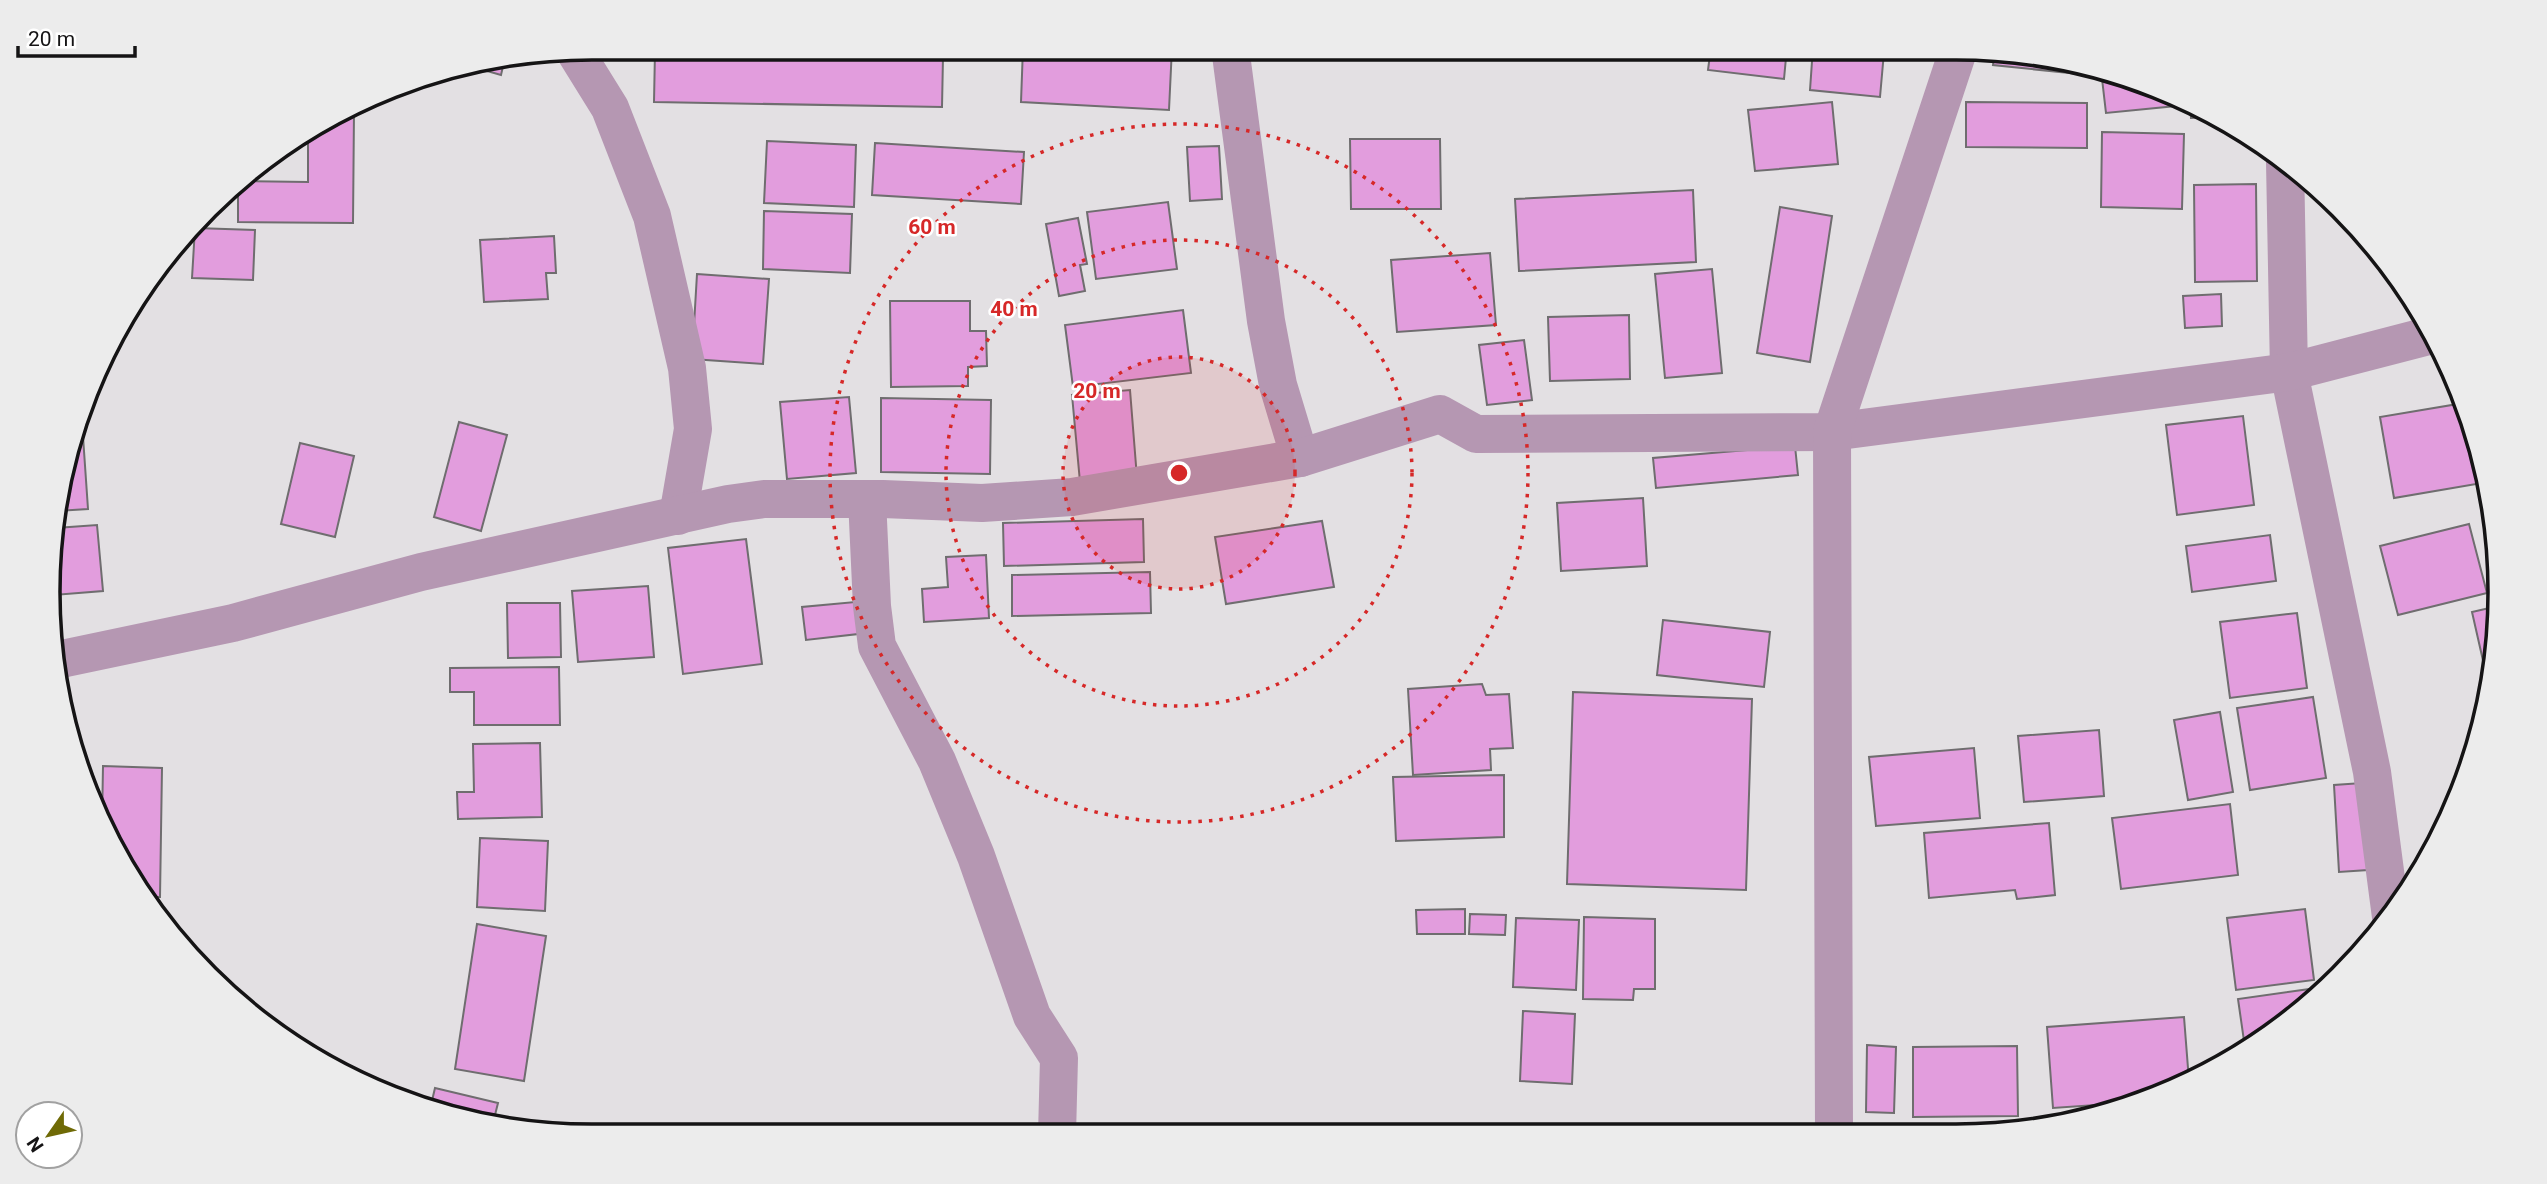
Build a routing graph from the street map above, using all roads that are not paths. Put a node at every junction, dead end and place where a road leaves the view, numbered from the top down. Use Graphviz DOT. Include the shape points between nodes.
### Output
graph roads {
  1 [pos="580,60"];
  2 [pos="1232,60"];
  3 [pos="1955,60"];
  4 [pos="2285,175"];
  5 [pos="2422,337"];
  6 [pos="2289,372"];
  7 [pos="1832,432"];
  8 [pos="1300,458"];
  9 [pos="867,499"];
  10 [pos="678,516"];
  11 [pos="64,659"];
  12 [pos="2389,900"];
  13 [pos="1057,1124"];
  14 [pos="1834,1124"];
  1 -- 10 [label="street" via="610,108 652,216 687,368 693,429"];
  2 -- 8 [label="street" via="1266,321 1278,385"];
  3 -- 7 [label="street"];
  4 -- 6 [label="street"];
  5 -- 6 [label="street"];
  6 -- 7 [label="street"];
  6 -- 12 [label="street" via="2372,772"];
  7 -- 8 [label="street" via="1475,434 1440,414"];
  7 -- 14 [label="street"];
  8 -- 9 [label="street" via="1072,497 982,503"];
  9 -- 10 [label="street" via="764,499"];
  9 -- 13 [label="street" via="877,646 937,761 1032,1016 1059,1058"];
  10 -- 11 [label="street" via="421,572 233,623"];
}
